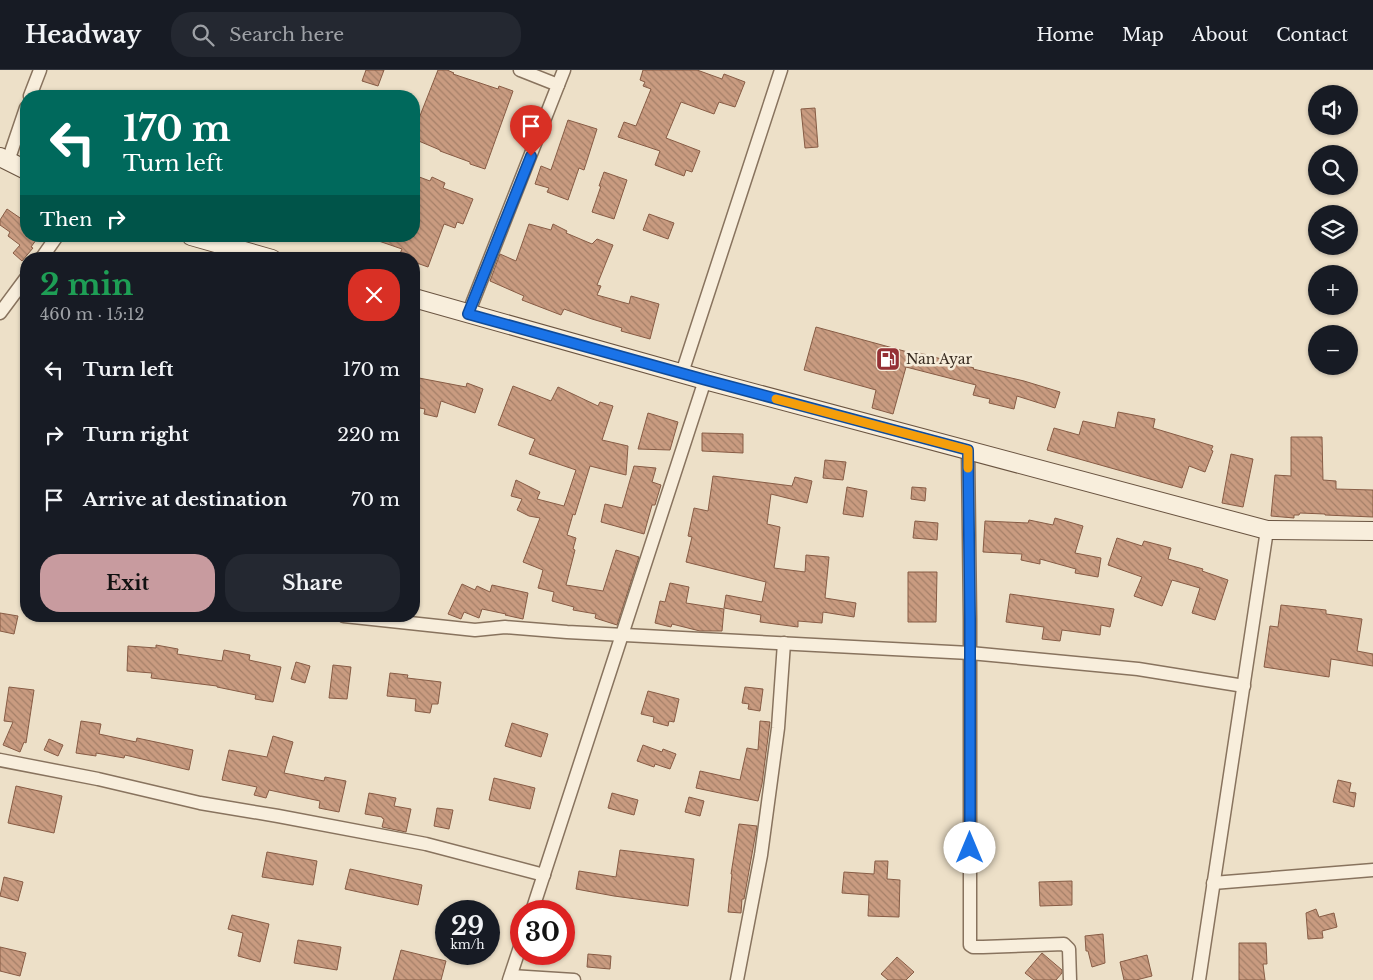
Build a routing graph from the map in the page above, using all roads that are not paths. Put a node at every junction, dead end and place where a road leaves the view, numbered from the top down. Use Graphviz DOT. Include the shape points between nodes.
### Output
graph roads {
  1 [pos="40,70"];
  2 [pos="520,70"];
  3 [pos="564,70"];
  4 [pos="781,70"];
  5 [pos="558,85"];
  6 [pos="32,90"];
  7 [pos="20,122"];
  8 [pos="4,159"];
  9 [pos="20,167"];
  10 [pos="212,242"];
  11 [pos="247,252"];
  12 [pos="20,286"];
  13 [pos="420,300"];
  14 [pos="0,313"];
  15 [pos="468,314"];
  16 [pos="682,373"];
  17 [pos="706,380"];
  18 [pos="968,450"];
  19 [pos="1267,530"];
  20 [pos="1373,531"];
  21 [pos="400,622"];
  22 [pos="622,634"];
  23 [pos="784,643"];
  24 [pos="970,653"];
  25 [pos="1244,686"];
  26 [pos="0,760"];
  27 [pos="1373,870"];
  28 [pos="544,875"];
  29 [pos="1213,882"];
  30 [pos="536,900"];
  31 [pos="514,965"];
  32 [pos="510,978"];
  33 [pos="574,980"];
  34 [pos="737,980"];
  35 [pos="1070,980"];
  36 [pos="1199,980"];
  1 -- 6 [label="street"];
  2 -- 5 [label="street"];
  3 -- 5 [label="street"];
  4 -- 16 [label="street"];
  5 -- 15 [label="street"];
  7 -- 8 [label="street"];
  8 -- 9 [label="main road"];
  10 -- 11 [label="main road"];
  12 -- 14 [label="street"];
  13 -- 15 [label="main road"];
  15 -- 16 [label="main road"];
  16 -- 17 [label="main road"];
  17 -- 18 [label="main road"];
  17 -- 22 [label="street"];
  18 -- 19 [label="main road"];
  18 -- 24 [label="street"];
  19 -- 20 [label="main road"];
  19 -- 25 [label="street"];
  21 -- 22 [label="street" via="475,630 506,627"];
  22 -- 23 [label="street"];
  22 -- 28 [label="street"];
  23 -- 24 [label="street"];
  23 -- 34 [label="street" via="778,728 761,855"];
  24 -- 25 [label="street" via="1138,669"];
  24 -- 35 [label="street" via="970,945 1064,944 1069,950"];
  25 -- 29 [label="street"];
  26 -- 28 [label="street" via="200,803 426,844"];
  27 -- 29 [label="street"];
  28 -- 30 [label="street"];
  29 -- 36 [label="street"];
  31 -- 32 [label="street"];
  32 -- 33 [label="street"];
}
